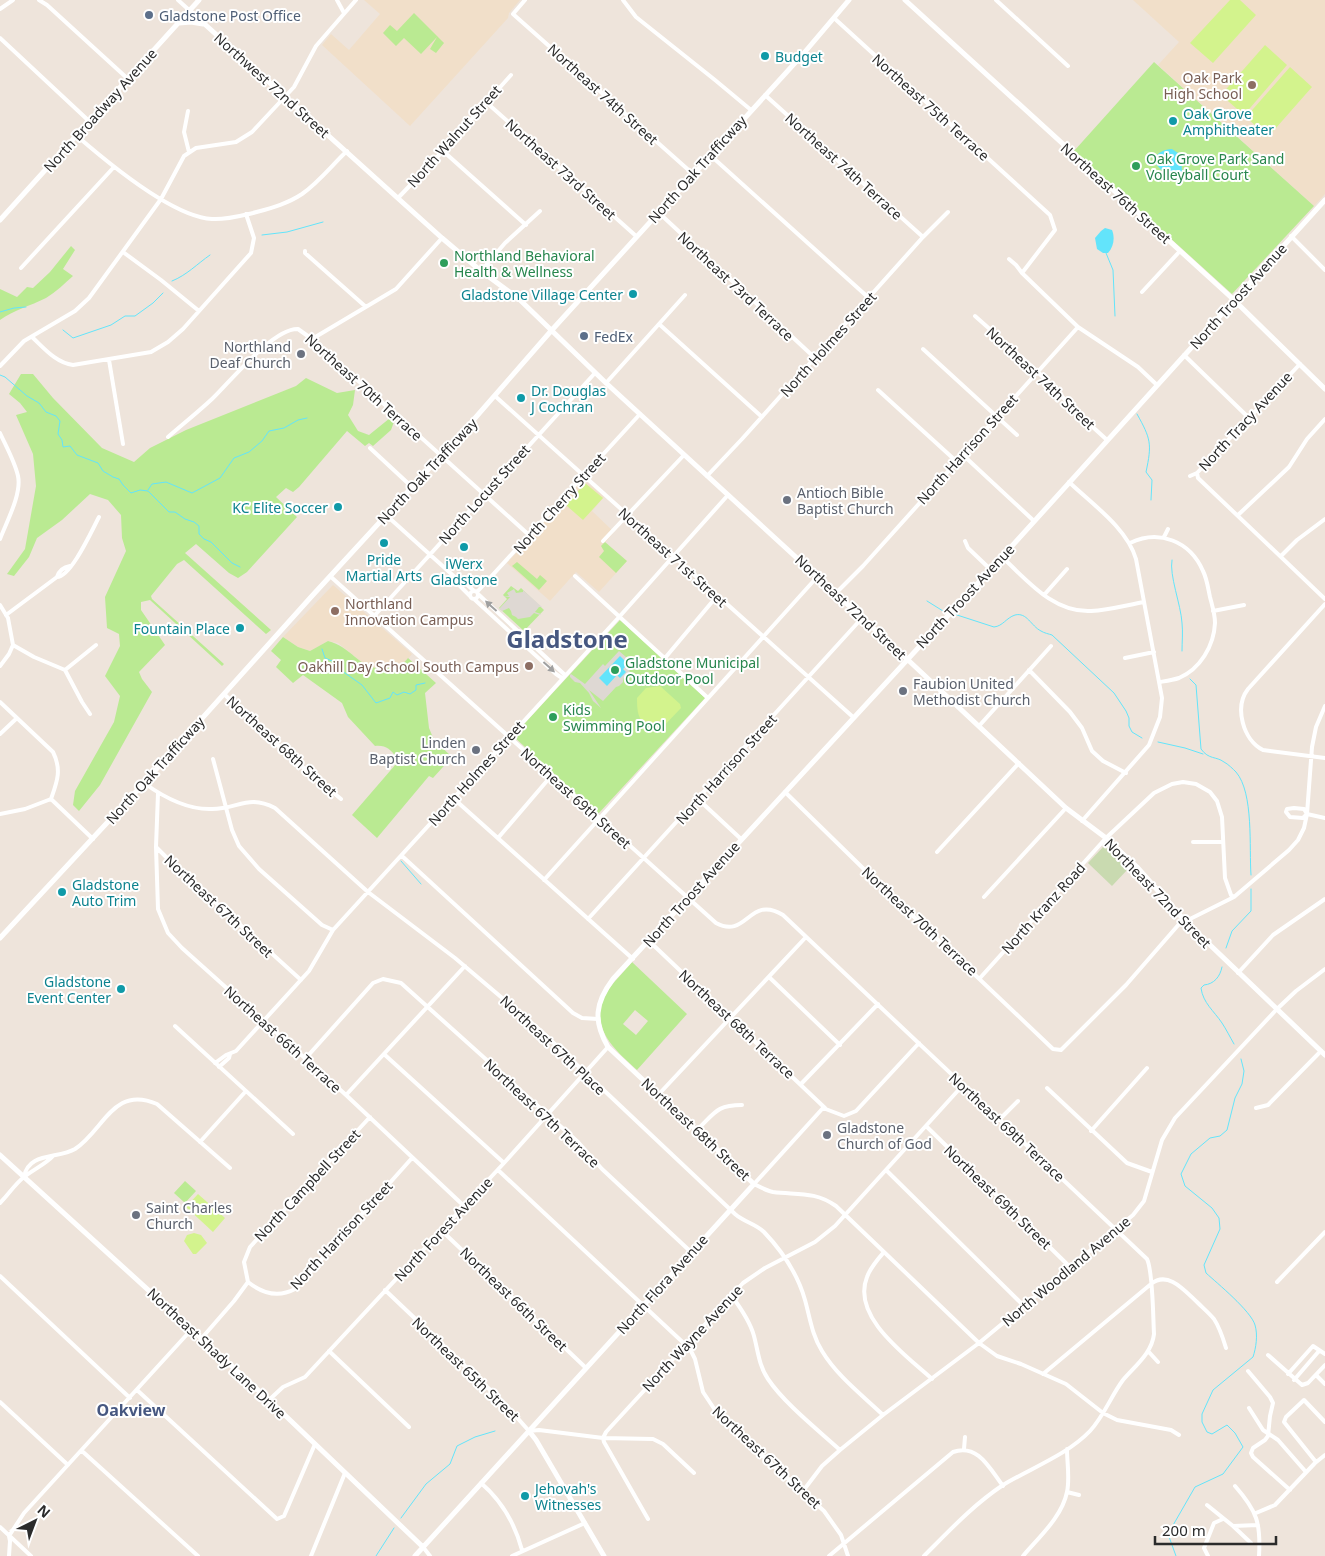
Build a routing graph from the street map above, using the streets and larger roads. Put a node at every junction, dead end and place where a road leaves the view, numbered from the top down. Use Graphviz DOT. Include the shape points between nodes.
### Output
graph roads {
  1 [pos="13,0"];
  2 [pos="39,0"];
  3 [pos="178,0"];
  4 [pos="199,0"];
  5 [pos="337,0"];
  6 [pos="356,0"];
  7 [pos="525,0"];
  8 [pos="624,0"];
  9 [pos="850,0"];
  10 [pos="905,0"];
  11 [pos="996,0"];
  12 [pos="0,9"];
  13 [pos="189,10"];
  14 [pos="344,13"];
  15 [pos="834,18"];
  16 [pos="178,23"];
  17 [pos="206,25"];
  18 [pos="0,38"];
  19 [pos="1068,66"];
  20 [pos="511,75"];
  21 [pos="128,79"];
  22 [pos="765,95"];
  23 [pos="286,96"];
  24 [pos="486,102"];
  25 [pos="751,110"];
  26 [pos="188,111"];
  27 [pos="90,122"];
  28 [pos="77,136"];
  29 [pos="443,151"];
  30 [pos="188,152"];
  31 [pos="346,152"];
  32 [pos="710,155"];
  33 [pos="114,167"];
  34 [pos="366,170"];
  35 [pos="693,174"];
  36 [pos="398,198"];
  37 [pos="161,199"];
  38 [pos="1325,200"];
  39 [pos="540,211"];
  40 [pos="658,212"];
  41 [pos="948,212"];
  42 [pos="246,214"];
  43 [pos="0,220"];
  44 [pos="526,225"];
  45 [pos="636,236"];
  46 [pos="1291,236"];
  47 [pos="923,237"];
  48 [pos="442,238"];
  49 [pos="305,251"];
  50 [pos="1180,251"];
  51 [pos="123,252"];
  52 [pos="1009,259"];
  53 [pos="21,268"];
  54 [pos="481,270"];
  55 [pos="1325,270"];
  56 [pos="1022,273"];
  57 [pos="1142,292"];
  58 [pos="685,295"];
  59 [pos="870,299"];
  60 [pos="1234,300"];
  61 [pos="366,307"];
  62 [pos="199,311"];
  63 [pos="975,316"];
  64 [pos="659,324"];
  65 [pos="1078,327"];
  66 [pos="551,330"];
  67 [pos="32,337"];
  68 [pos="312,339"];
  69 [pos="922,349"];
  70 [pos="1184,356"];
  71 [pos="815,358"];
  72 [pos="109,360"];
  73 [pos="1300,364"];
  74 [pos="0,366"];
  75 [pos="1037,372"];
  76 [pos="595,373"];
  77 [pos="606,383"];
  78 [pos="1157,385"];
  79 [pos="1325,389"];
  80 [pos="878,390"];
  81 [pos="495,396"];
  82 [pos="640,414"];
  83 [pos="997,416"];
  84 [pos="762,417"];
  85 [pos="1249,418"];
  86 [pos="1325,419"];
  87 [pos="0,433"];
  88 [pos="539,434"];
  89 [pos="1017,435"];
  90 [pos="168,437"];
  91 [pos="1107,440"];
  92 [pos="123,444"];
  93 [pos="370,448"];
  94 [pos="441,455"];
  95 [pos="684,455"];
  96 [pos="963,455"];
  97 [pos="956,461"];
  98 [pos="1197,473"];
  99 [pos="584,475"];
  100 [pos="707,476"];
  101 [pos="1190,476"];
  102 [pos="1069,482"];
  103 [pos="412,487"];
  104 [pos="484,494"];
  105 [pos="728,495"];
  106 [pos="386,515"];
  107 [pos="1238,515"];
  108 [pos="628,516"];
  109 [pos="99,517"];
  110 [pos="1325,519"];
  111 [pos="1034,521"];
  112 [pos="1168,529"];
  113 [pos="529,535"];
  114 [pos="1164,537"];
  115 [pos="0,539"];
  116 [pos="604,541"];
  117 [pos="965,541"];
  118 [pos="1130,543"];
  119 [pos="429,555"];
  120 [pos="674,556"];
  121 [pos="1281,556"];
  122 [pos="1002,557"];
  123 [pos="990,569"];
  124 [pos="1067,569"];
  125 [pos="330,576"];
  126 [pos="576,576"];
  127 [pos="818,576"];
  128 [pos="457,580"];
  129 [pos="476,592"];
  130 [pos="836,593"];
  131 [pos="1044,595"];
  132 [pos="716,596"];
  133 [pos="472,597"];
  134 [pos="1325,599"];
  135 [pos="1144,602"];
  136 [pos="1325,604"];
  137 [pos="1244,605"];
  138 [pos="0,606"];
  139 [pos="1213,611"];
  140 [pos="6,615"];
  141 [pos="374,615"];
  142 [pos="620,616"];
  143 [pos="862,618"];
  144 [pos="764,638"];
  145 [pos="13,645"];
  146 [pos="96,645"];
  147 [pos="1051,646"];
  148 [pos="1154,652"];
  149 [pos="665,658"];
  150 [pos="907,658"];
  151 [pos="1125,658"];
  152 [pos="0,666"];
  153 [pos="65,670"];
  154 [pos="1029,670"];
  155 [pos="564,676"];
  156 [pos="808,678"];
  157 [pos="1160,682"];
  158 [pos="224,694"];
  159 [pos="708,698"];
  160 [pos="0,702"];
  161 [pos="1325,706"];
  162 [pos="90,714"];
  163 [pos="852,717"];
  164 [pos="17,718"];
  165 [pos="979,726"];
  166 [pos="0,734"];
  167 [pos="509,737"];
  168 [pos="1310,756"];
  169 [pos="1325,758"];
  170 [pos="213,759"];
  171 [pos="1019,763"];
  172 [pos="1126,773"];
  173 [pos="552,775"];
  174 [pos="144,783"];
  175 [pos="785,792"];
  176 [pos="158,793"];
  177 [pos="340,798"];
  178 [pos="453,798"];
  179 [pos="51,799"];
  180 [pos="698,799"];
  181 [pos="226,806"];
  182 [pos="1066,808"];
  183 [pos="0,814"];
  184 [pos="1307,814"];
  185 [pos="598,818"];
  186 [pos="1325,818"];
  187 [pos="1082,821"];
  188 [pos="93,838"];
  189 [pos="498,838"];
  190 [pos="741,838"];
  191 [pos="1106,838"];
  192 [pos="1193,842"];
  193 [pos="1223,842"];
  194 [pos="156,846"];
  195 [pos="937,852"];
  196 [pos="402,856"];
  197 [pos="644,858"];
  198 [pos="544,880"];
  199 [pos="368,892"];
  200 [pos="984,897"];
  201 [pos="1234,897"];
  202 [pos="687,898"];
  203 [pos="1325,900"];
  204 [pos="763,909"];
  205 [pos="588,919"];
  206 [pos="1185,921"];
  207 [pos="333,930"];
  208 [pos="806,937"];
  209 [pos="0,938"];
  210 [pos="650,940"];
  211 [pos="632,959"];
  212 [pos="465,966"];
  213 [pos="1325,969"];
  214 [pos="1238,973"];
  215 [pos="769,977"];
  216 [pos="980,978"];
  217 [pos="301,980"];
  218 [pos="878,1004"];
  219 [pos="428,1007"];
  220 [pos="1277,1009"];
  221 [pos="731,1018"];
  222 [pos="598,1019"];
  223 [pos="263,1021"];
  224 [pos="174,1026"];
  225 [pos="919,1043"];
  226 [pos="840,1045"];
  227 [pos="608,1047"];
  228 [pos="1323,1053"];
  229 [pos="385,1054"];
  230 [pos="304,1059"];
  231 [pos="217,1065"];
  232 [pos="1147,1068"];
  233 [pos="585,1074"];
  234 [pos="801,1084"];
  235 [pos="963,1085"];
  236 [pos="1046,1088"];
  237 [pos="246,1091"];
  238 [pos="659,1094"];
  239 [pos="346,1095"];
  240 [pos="1018,1101"];
  241 [pos="742,1105"];
  242 [pos="825,1108"];
  243 [pos="1256,1108"];
  244 [pos="547,1115"];
  245 [pos="370,1117"];
  246 [pos="999,1120"];
  247 [pos="926,1126"];
  248 [pos="697,1130"];
  249 [pos="1090,1131"];
  250 [pos="293,1134"];
  251 [pos="200,1142"];
  252 [pos="0,1155"];
  253 [pos="412,1158"];
  254 [pos="504,1163"];
  255 [pos="230,1168"];
  256 [pos="498,1170"];
  257 [pos="886,1170"];
  258 [pos="1152,1172"];
  259 [pos="24,1177"];
  260 [pos="754,1184"];
  261 [pos="0,1203"];
  262 [pos="464,1206"];
  263 [pos="731,1210"];
  264 [pos="846,1215"];
  265 [pos="441,1230"];
  266 [pos="1116,1230"];
  267 [pos="1325,1232"];
  268 [pos="691,1252"];
  269 [pos="884,1252"];
  270 [pos="784,1258"];
  271 [pos="1071,1268"];
  272 [pos="0,1276"];
  273 [pos="248,1282"];
  274 [pos="1277,1282"];
  275 [pos="1151,1284"];
  276 [pos="385,1290"];
  277 [pos="731,1295"];
  278 [pos="1024,1306"];
  279 [pos="642,1307"];
  280 [pos="192,1330"];
  281 [pos="201,1339"];
  282 [pos="979,1343"];
  283 [pos="685,1346"];
  284 [pos="1226,1348"];
  285 [pos="329,1351"];
  286 [pos="1148,1351"];
  287 [pos="1319,1352"];
  288 [pos="1325,1354"];
  289 [pos="1268,1355"];
  290 [pos="1158,1362"];
  291 [pos="1325,1365"];
  292 [pos="586,1368"];
  293 [pos="1248,1371"];
  294 [pos="1043,1374"];
  295 [pos="1288,1374"];
  296 [pos="1316,1375"];
  297 [pos="932,1379"];
  298 [pos="1294,1380"];
  299 [pos="1325,1384"];
  300 [pos="137,1390"];
  301 [pos="130,1398"];
  302 [pos="269,1400"];
  303 [pos="0,1402"];
  304 [pos="1249,1408"];
  305 [pos="1103,1413"];
  306 [pos="883,1415"];
  307 [pos="1325,1422"];
  308 [pos="409,1426"];
  309 [pos="529,1431"];
  310 [pos="1269,1433"];
  311 [pos="1179,1434"];
  312 [pos="965,1437"];
  313 [pos="603,1438"];
  314 [pos="315,1444"];
  315 [pos="1067,1449"];
  316 [pos="840,1450"];
  317 [pos="964,1450"];
  318 [pos="82,1451"];
  319 [pos="1325,1455"];
  320 [pos="1316,1462"];
  321 [pos="68,1465"];
  322 [pos="1306,1472"];
  323 [pos="345,1473"];
  324 [pos="694,1473"];
  325 [pos="481,1483"];
  326 [pos="1003,1486"];
  327 [pos="1235,1486"];
  328 [pos="1290,1490"];
  329 [pos="803,1491"];
  330 [pos="1067,1492"];
  331 [pos="1080,1495"];
  332 [pos="1207,1505"];
  333 [pos="1256,1513"];
  334 [pos="1223,1518"];
  335 [pos="648,1519"];
  336 [pos="585,1523"];
  337 [pos="1258,1525"];
  338 [pos="1234,1526"];
  339 [pos="0,1527"];
  340 [pos="9,1536"];
  341 [pos="1251,1543"];
  342 [pos="844,1544"];
  343 [pos="423,1547"];
  344 [pos="522,1550"];
  345 [pos="9,1556"];
  346 [pos="31,1556"];
  347 [pos="198,1556"];
  348 [pos="311,1556"];
  349 [pos="415,1556"];
  350 [pos="430,1556"];
  351 [pos="512,1556"];
  352 [pos="604,1556"];
  353 [pos="829,1556"];
  354 [pos="848,1556"];
  355 [pos="924,1556"];
  356 [pos="1023,1556"];
  357 [pos="1208,1556"];
  358 [pos="1259,1556"];
  1 -- 12 [label="street"];
  2 -- 21 [label="street"];
  3 -- 13 [label="street, Northwest 72nd Street"];
  4 -- 13 [label="street, North Broadway Avenue"];
  5 -- 14 [label="street"];
  6 -- 14 [label="street"];
  7 -- 35 [label="street, Northeast 74th Street" via="513,14"];
  8 -- 25 [label="street" via="636,17"];
  9 -- 15 [label="street, North Oak Trafficway"];
  10 -- 50 [label="street, Northeast 76th Street"];
  11 -- 19 [label="street"];
  13 -- 16 [label="street, North Broadway Avenue"];
  13 -- 17 [label="street, Northwest 72nd Street"];
  14 -- 23 [label="street" via="316,46 298,82"];
  15 -- 22 [label="street, North Oak Trafficway"];
  15 -- 56 [label="street, Northeast 75th Terrace" via="1050,215 1055,230"];
  16 -- 17 [label="street"];
  16 -- 21 [label="street, North Broadway Avenue"];
  17 -- 23 [label="street, Northwest 72nd Street"];
  18 -- 27 [label="street"];
  20 -- 24 [label="street, North Walnut Street"];
  21 -- 27 [label="street, North Broadway Avenue"];
  22 -- 25 [label="street, North Oak Trafficway"];
  22 -- 47 [label="street, Northeast 74th Terrace"];
  23 -- 30 [label="street" via="246,137"];
  23 -- 31 [label="street, Northwest 72nd Street"];
  24 -- 29 [label="street, North Walnut Street"];
  24 -- 45 [label="street, Northeast 73rd Street"];
  25 -- 32 [label="street, North Oak Trafficway"];
  26 -- 30 [label="street" via="184,132"];
  27 -- 28 [label="street, North Broadway Avenue"];
  28 -- 33 [label="street"];
  28 -- 43 [label="street, North Broadway Avenue"];
  29 -- 36 [label="street, North Walnut Street"];
  29 -- 44 [label="street"];
  30 -- 37 [label="street"];
  31 -- 34 [label="street, Northwest 72nd Street"];
  31 -- 42 [label="street" via="295,198 279,207"];
  32 -- 35 [label="street, North Oak Trafficway"];
  32 -- 59 [label="street"];
  33 -- 37 [label="street"];
  33 -- 53 [label="street"];
  34 -- 36 [label="street, Northeast 72nd Street"];
  35 -- 40 [label="street, North Oak Trafficway"];
  36 -- 48 [label="street, Northeast 72nd Street"];
  37 -- 42 [label="street" via="187,213 214,220"];
  37 -- 51 [label="street"];
  38 -- 46 [label="street, North Troost Avenue"];
  39 -- 44 [label="street"];
  40 -- 45 [label="street, North Oak Trafficway"];
  40 -- 71 [label="street, Northeast 73rd Terrace"];
  41 -- 47 [label="street, North Holmes Street"];
  42 -- 62 [label="street" via="254,238 251,253"];
  44 -- 54 [label="street"];
  45 -- 66 [label="street, North Oak Trafficway"];
  46 -- 55 [label="street"];
  46 -- 60 [label="street, North Troost Avenue"];
  47 -- 59 [label="street, North Holmes Street"];
  48 -- 54 [label="street, Northeast 72nd Street"];
  48 -- 61 [label="street" via="400,286"];
  49 -- 61 [label="street"];
  50 -- 57 [label="street"];
  50 -- 60 [label="street, Northeast 76th Street"];
  51 -- 62 [label="street"];
  51 -- 67 [label="street" via="81,306"];
  52 -- 56 [label="street"];
  54 -- 66 [label="street, Northeast 72nd Street" via="519,299"];
  56 -- 65 [label="street"];
  58 -- 64 [label="street"];
  59 -- 71 [label="street, North Holmes Street"];
  60 -- 70 [label="street, North Troost Avenue"];
  60 -- 73 [label="street, Northeast 76th Street"];
  61 -- 68 [label="street"];
  62 -- 72 [label="street" via="160,348"];
  63 -- 75 [label="street, Northeast 74th Street"];
  64 -- 77 [label="street"];
  64 -- 84 [label="street"];
  65 -- 75 [label="street, North Harrison Street"];
  65 -- 78 [label="street" via="1138,367"];
  66 -- 76 [label="street, Northeast 72nd Street"];
  66 -- 81 [label="street, North Oak Trafficway"];
  67 -- 72 [label="street" via="65,364"];
  67 -- 74 [label="street"];
  68 -- 90 [label="street, Northeast 70th Terrace" via="296,329 260,349"];
  68 -- 94 [label="street, Northeast 70th Terrace"];
  69 -- 83 [label="street"];
  70 -- 78 [label="street, North Troost Avenue"];
  70 -- 85 [label="street"];
  71 -- 84 [label="street, North Holmes Street"];
  72 -- 92 [label="street"];
  73 -- 79 [label="street, Northeast 76th Street"];
  73 -- 85 [label="street, North Tracy Avenue"];
  75 -- 83 [label="street, North Harrison Street"];
  75 -- 91 [label="street, Northeast 74th Street"];
  76 -- 77 [label="street, Northeast 72nd Street"];
  76 -- 88 [label="street, North Locust Street"];
  77 -- 82 [label="street, Northeast 72nd Street"];
  78 -- 91 [label="street, North Troost Avenue"];
  80 -- 97 [label="street"];
  81 -- 88 [label="street, Northeast 71st Street"];
  81 -- 94 [label="street, North Oak Trafficway"];
  82 -- 95 [label="street, Northeast 72nd Street"];
  82 -- 99 [label="street, North Cherry Street"];
  83 -- 89 [label="street"];
  83 -- 96 [label="street, North Harrison Street"];
  84 -- 100 [label="street, North Holmes Street"];
  85 -- 98 [label="street, North Tracy Avenue"];
  86 -- 107 [label="street" via="1289,467"];
  87 -- 115 [label="street" via="19,482"];
  88 -- 99 [label="street, Northeast 71st Street"];
  88 -- 104 [label="street, North Locust Street"];
  91 -- 102 [label="street, North Troost Avenue"];
  93 -- 103 [label="street"];
  94 -- 103 [label="street, North Oak Trafficway"];
  94 -- 104 [label="street, Northeast 70th Terrace"];
  95 -- 100 [label="street, Northeast 72nd Street"];
  95 -- 108 [label="street"];
  96 -- 97 [label="street, North Harrison Street"];
  96 -- 111 [label="street"];
  97 -- 130 [label="street, North Harrison Street"];
  98 -- 101 [label="street, North Tracy Avenue"];
  98 -- 107 [label="street" via="1198,478"];
  99 -- 108 [label="street, Northeast 71st Street"];
  99 -- 113 [label="street, North Cherry Street"];
  100 -- 105 [label="street, Northeast 72nd Street"];
  102 -- 111 [label="street, North Troost Avenue"];
  102 -- 118 [label="street" via="1121,530"];
  103 -- 106 [label="street, North Oak Trafficway"];
  104 -- 113 [label="street, Northeast 70th Terrace"];
  104 -- 119 [label="street, North Locust Street"];
  105 -- 120 [label="street, North Holmes Street"];
  105 -- 127 [label="street, Northeast 72nd Street"];
  106 -- 119 [label="street"];
  106 -- 125 [label="street, North Oak Trafficway"];
  107 -- 121 [label="street"];
  108 -- 116 [label="street"];
  108 -- 120 [label="street, Northeast 71st Street"];
  109 -- 140 [label="street" via="69,570"];
  110 -- 121 [label="street"];
  111 -- 122 [label="street, North Troost Avenue"];
  112 -- 114 [label="street"];
  113 -- 129 [label="street, North Cherry Street"];
  114 -- 118 [label="street" via="1143,538"];
  114 -- 139 [label="street" via="1182,546 1196,560 1205,576"];
  117 -- 123 [label="street"];
  118 -- 135 [label="street"];
  119 -- 128 [label="street"];
  119 -- 141 [label="street, North Locust Street"];
  120 -- 132 [label="street, Northeast 71st Street"];
  120 -- 142 [label="street, North Holmes Street"];
  121 -- 134 [label="street"];
  122 -- 123 [label="street, North Troost Avenue"];
  122 -- 131 [label="street"];
  123 -- 150 [label="street, North Troost Avenue"];
  124 -- 131 [label="street"];
  125 -- 141 [label="street, Northeast 69th Street"];
  125 -- 158 [label="street, North Oak Trafficway"];
  126 -- 142 [label="street"];
  127 -- 130 [label="street, Northeast 72nd Street"];
  127 -- 144 [label="street"];
  128 -- 129 [label="street"];
  128 -- 133 [label="street"];
  129 -- 133 [label="street" via="470,593"];
  129 -- 133 [label="street" via="477,598"];
  155 -- 129 [label="street, one-way"];
  130 -- 143 [label="street, Northeast 72nd Street"];
  131 -- 135 [label="street" via="1060,605 1082,611"];
  132 -- 144 [label="street, Northeast 71st Street"];
  132 -- 149 [label="street"];
  133 -- 155 [label="street, one-way" via="551,669"];
  135 -- 148 [label="street"];
  136 -- 168 [label="street" via="1248,688 1240,710 1243,724 1259,747"];
  137 -- 139 [label="street"];
  138 -- 140 [label="street"];
  139 -- 157 [label="street" via="1214,631 1207,652 1183,676"];
  140 -- 145 [label="street"];
  141 -- 167 [label="street, Northeast 69th Street"];
  142 -- 149 [label="street"];
  142 -- 155 [label="street, North Holmes Street"];
  143 -- 150 [label="street, Northeast 72nd Street"];
  143 -- 156 [label="street, North Harrison Street"];
  144 -- 156 [label="street, Northeast 71st Street"];
  144 -- 159 [label="street"];
  145 -- 152 [label="street"];
  145 -- 153 [label="street"];
  146 -- 153 [label="street"];
  147 -- 154 [label="street"];
  148 -- 151 [label="street"];
  148 -- 157 [label="street"];
  149 -- 159 [label="street"];
  150 -- 163 [label="street, North Troost Avenue"];
  150 -- 165 [label="street, Northeast 72nd Street"];
  153 -- 162 [label="street"];
  154 -- 165 [label="street"];
  154 -- 172 [label="street" via="1070,712 1082,728 1092,751"];
  155 -- 167 [label="street, North Holmes Street"];
  156 -- 163 [label="street, Northeast 71st Street"];
  156 -- 180 [label="street, North Harrison Street"];
  157 -- 172 [label="street" via="1162,704 1156,731 1146,750"];
  158 -- 174 [label="street, North Oak Trafficway"];
  158 -- 177 [label="street, Northeast 68th Street" via="287,754"];
  159 -- 185 [label="street"];
  160 -- 164 [label="street"];
  161 -- 168 [label="street" via="1316,727"];
  163 -- 175 [label="street, North Troost Avenue"];
  164 -- 166 [label="street"];
  164 -- 179 [label="street" via="56,758 59,776"];
  165 -- 171 [label="street, Northeast 72nd Street"];
  167 -- 173 [label="street, Northeast 69th Street"];
  167 -- 178 [label="street, North Holmes Street"];
  168 -- 169 [label="street"];
  168 -- 184 [label="street"];
  170 -- 181 [label="street"];
  171 -- 182 [label="street, Northeast 72nd Street"];
  171 -- 195 [label="street"];
  172 -- 187 [label="street"];
  173 -- 185 [label="street, Northeast 69th Street"];
  173 -- 189 [label="street"];
  174 -- 176 [label="street, Northeast 67th Place"];
  174 -- 188 [label="street, North Oak Trafficway"];
  175 -- 190 [label="street, North Troost Avenue"];
  175 -- 216 [label="street, Northeast 70th Terrace"];
  176 -- 181 [label="street, Northeast 67th Place" via="199,808"];
  176 -- 194 [label="street, Northeast 67th Street"];
  178 -- 189 [label="street"];
  178 -- 196 [label="street, North Holmes Street"];
  179 -- 183 [label="street" via="26,809"];
  179 -- 188 [label="street"];
  180 -- 190 [label="street"];
  180 -- 197 [label="street, North Harrison Street"];
  181 -- 199 [label="street, Northeast 67th Place" via="258,801 275,808"];
  181 -- 207 [label="street" via="236,838 247,857 322,925"];
  182 -- 187 [label="street, Northeast 72nd Street"];
  182 -- 200 [label="street"];
  184 -- 184 [label="street" via="1304,809 1294,808 1286,812 1290,817 1303,818"];
  184 -- 186 [label="street"];
  184 -- 201 [label="street" via="1302,833 1293,846"];
  185 -- 197 [label="street, Northeast 69th Street"];
  185 -- 198 [label="street"];
  187 -- 191 [label="street, Northeast 72nd Street"];
  188 -- 209 [label="street, North Oak Trafficway"];
  189 -- 198 [label="street"];
  190 -- 202 [label="street, North Troost Avenue"];
  191 -- 193 [label="street, North Kranz Road" via="1154,793 1183,782 1202,786 1214,797 1221,812"];
  191 -- 206 [label="street, Northeast 72nd Street"];
  191 -- 216 [label="street, North Kranz Road"];
  192 -- 193 [label="street"];
  193 -- 201 [label="street, North Kranz Road" via="1225,878"];
  194 -- 217 [label="street, Northeast 67th Street"];
  194 -- 223 [label="street, Northeast 66th Terrace" via="158,909 168,933"];
  196 -- 199 [label="street, North Holmes Street"];
  196 -- 222 [label="street" via="573,1013 582,1018"];
  197 -- 202 [label="street, Northeast 69th Street"];
  197 -- 205 [label="street, North Harrison Street"];
  198 -- 205 [label="street"];
  199 -- 207 [label="street, North Holmes Street"];
  199 -- 212 [label="street, Northeast 67th Place"];
  201 -- 206 [label="street"];
  202 -- 204 [label="street, Northeast 69th Street" via="716,923 730,928"];
  202 -- 210 [label="street, North Troost Avenue"];
  203 -- 214 [label="street" via="1273,935"];
  204 -- 208 [label="street, Northeast 69th Terrace" via="783,915"];
  205 -- 211 [label="street"];
  206 -- 214 [label="street, Northeast 72nd Street"];
  206 -- 216 [label="street, Northeast 70th Terrace" via="1061,1050 1055,1050"];
  207 -- 217 [label="street, North Holmes Street"];
  208 -- 215 [label="street"];
  208 -- 218 [label="street, Northeast 69th Terrace"];
  210 -- 211 [label="street, North Troost Avenue"];
  210 -- 221 [label="street, Northeast 68th Terrace"];
  211 -- 222 [label="street, North Troost Avenue" via="605,991"];
  212 -- 219 [label="street"];
  212 -- 233 [label="street, Northeast 67th Place" via="540,1030"];
  213 -- 220 [label="street, North Woodland Avenue"];
  214 -- 220 [label="street, Northeast 72nd Street"];
  215 -- 221 [label="street"];
  215 -- 226 [label="street"];
  217 -- 223 [label="street, North Holmes Street"];
  218 -- 225 [label="street, Northeast 69th Terrace"];
  218 -- 226 [label="street"];
  219 -- 229 [label="street"];
  219 -- 230 [label="street, Northeast 67th Terrace" via="403,984 383,979 374,983"];
  219 -- 244 [label="street, Northeast 67th Terrace"];
  220 -- 228 [label="street, Northeast 72nd Street"];
  220 -- 258 [label="street, North Woodland Avenue" via="1175,1118 1162,1140"];
  221 -- 234 [label="street, Northeast 68th Terrace"];
  221 -- 238 [label="street"];
  222 -- 227 [label="street, Northeast 68th Street"];
  223 -- 230 [label="street, Northeast 66th Terrace"];
  223 -- 231 [label="street, North Holmes Street" via="229,1058"];
  224 -- 231 [label="street"];
  225 -- 235 [label="street, Northeast 69th Terrace"];
  225 -- 242 [label="street" via="856,1111 844,1116"];
  226 -- 234 [label="street"];
  227 -- 233 [label="street, North Forest Avenue"];
  227 -- 238 [label="street, Northeast 68th Street"];
  228 -- 243 [label="street" via="1268,1104"];
  229 -- 239 [label="street"];
  229 -- 254 [label="street"];
  230 -- 239 [label="street, Northeast 66th Terrace"];
  231 -- 237 [label="street"];
  232 -- 249 [label="street"];
  233 -- 244 [label="street, North Forest Avenue"];
  233 -- 263 [label="street, Northeast 67th Place"];
  234 -- 242 [label="street, Northeast 68th Terrace"];
  235 -- 246 [label="street, Northeast 69th Terrace"];
  235 -- 247 [label="street, North Wayne Avenue"];
  236 -- 249 [label="street"];
  237 -- 250 [label="street"];
  237 -- 251 [label="street"];
  238 -- 248 [label="street, Northeast 68th Street"];
  239 -- 245 [label="street, Northeast 66th Terrace"];
  240 -- 246 [label="street"];
  241 -- 248 [label="street" via="719,1109"];
  242 -- 260 [label="street, North Flora Avenue"];
  244 -- 254 [label="street, North Forest Avenue"];
  244 -- 268 [label="street, Northeast 67th Terrace"];
  245 -- 253 [label="street, Northeast 66th Terrace"];
  245 -- 273 [label="street, North Campbell Street" via="250,1247 244,1262"];
  246 -- 266 [label="street, Northeast 69th Terrace"];
  247 -- 257 [label="street, North Wayne Avenue"];
  247 -- 271 [label="street, Northeast 69th Street"];
  248 -- 260 [label="street, Northeast 68th Street"];
  249 -- 258 [label="street" via="1127,1163"];
  251 -- 255 [label="street"];
  251 -- 259 [label="street" via="156,1104 144,1100 124,1101 81,1145 67,1153 35,1161"];
  252 -- 259 [label="street, Northeast Shady Lane Drive"];
  253 -- 262 [label="street, Northeast 66th Terrace"];
  253 -- 273 [label="street, North Harrison Street" via="295,1288 269,1294"];
  254 -- 256 [label="street, North Forest Avenue"];
  256 -- 262 [label="street, North Forest Avenue"];
  256 -- 279 [label="street, Northeast 67th Street"];
  257 -- 264 [label="street, North Wayne Avenue"];
  257 -- 278 [label="street"];
  258 -- 266 [label="street, North Woodland Avenue" via="1144,1201"];
  259 -- 261 [label="street"];
  259 -- 280 [label="street, Northeast Shady Lane Drive"];
  260 -- 263 [label="street, North Flora Avenue"];
  260 -- 264 [label="street, Northeast 68th Street" via="771,1191 825,1198"];
  262 -- 265 [label="street, North Forest Avenue"];
  263 -- 268 [label="street, North Flora Avenue"];
  263 -- 270 [label="street, Northeast 67th Place" via="763,1231"];
  264 -- 269 [label="street, Northeast 68th Street"];
  264 -- 270 [label="street, North Wayne Avenue" via="815,1242"];
  265 -- 276 [label="street, North Forest Avenue"];
  265 -- 292 [label="street, Northeast 66th Street"];
  266 -- 271 [label="street, North Woodland Avenue"];
  266 -- 275 [label="street, Northeast 69th Terrace" via="1149,1263"];
  267 -- 274 [label="street"];
  268 -- 279 [label="street, North Flora Avenue"];
  269 -- 282 [label="street, Northeast 68th Street"];
  269 -- 297 [label="street" via="866,1278 867,1307 876,1325"];
  270 -- 277 [label="street, North Wayne Avenue" via="750,1278"];
  270 -- 306 [label="street, Northeast 67th Place" via="798,1281 823,1352 842,1376"];
  271 -- 278 [label="street, North Woodland Avenue"];
  272 -- 301 [label="street"];
  273 -- 281 [label="street"];
  275 -- 284 [label="street" via="1165,1279 1183,1289 1213,1318"];
  275 -- 286 [label="street, Northeast 69th Terrace" via="1154,1334"];
  275 -- 294 [label="street"];
  276 -- 285 [label="street, North Forest Avenue"];
  276 -- 309 [label="street, Northeast 65th Street" via="505,1404"];
  277 -- 283 [label="street, North Wayne Avenue"];
  277 -- 316 [label="street" via="752,1330 757,1354 768,1379"];
  278 -- 282 [label="street, North Woodland Avenue"];
  279 -- 283 [label="street, Northeast 67th Street"];
  279 -- 292 [label="street, North Flora Avenue"];
  280 -- 281 [label="street, Northeast Shady Lane Drive"];
  280 -- 300 [label="street"];
  281 -- 302 [label="street, Northeast Shady Lane Drive"];
  282 -- 294 [label="street, Northeast 68th Street" via="997,1356"];
  282 -- 297 [label="street, North Woodland Avenue"];
  283 -- 313 [label="street, North Wayne Avenue"];
  283 -- 329 [label="street, Northeast 67th Street" via="694,1356 704,1392 715,1410"];
  285 -- 302 [label="street, North Forest Avenue" via="305,1377 283,1386"];
  285 -- 308 [label="street"];
  286 -- 290 [label="street"];
  286 -- 305 [label="street" via="1122,1381"];
  287 -- 288 [label="street"];
  287 -- 295 [label="street" via="1313,1346"];
  287 -- 298 [label="street"];
  289 -- 295 [label="street"];
  291 -- 296 [label="street"];
  292 -- 309 [label="street, North Flora Avenue"];
  293 -- 310 [label="street" via="1273,1403"];
  294 -- 305 [label="street, Northeast 68th Street" via="1066,1384"];
  295 -- 298 [label="street"];
  296 -- 298 [label="street" via="1304,1386"];
  296 -- 299 [label="street"];
  297 -- 306 [label="street, North Woodland Avenue"];
  300 -- 301 [label="street"];
  300 -- 314 [label="street" via="277,1520 284,1516"];
  301 -- 318 [label="street"];
  302 -- 314 [label="street, Northeast Shady Lane Drive"];
  303 -- 321 [label="street"];
  304 -- 310 [label="street" via="1263,1430"];
  305 -- 311 [label="street, Northeast 68th Street" via="1117,1420"];
  305 -- 315 [label="street" via="1090,1431"];
  306 -- 316 [label="street, North Woodland Avenue"];
  307 -- 320 [label="street" via="1304,1400 1284,1422"];
  309 -- 313 [label="street"];
  309 -- 325 [label="street, North Flora Avenue"];
  309 -- 336 [label="street, Northeast 65th Street"];
  310 -- 322 [label="street"];
  310 -- 328 [label="street" via="1251,1454"];
  312 -- 317 [label="street"];
  313 -- 324 [label="street" via="655,1440"];
  313 -- 335 [label="street"];
  314 -- 323 [label="street, Northeast Shady Lane Drive"];
  315 -- 326 [label="street"];
  315 -- 330 [label="street"];
  316 -- 329 [label="street, North Woodland Avenue" via="822,1466"];
  317 -- 326 [label="street" via="972,1451 982,1459"];
  317 -- 342 [label="street" via="951,1453"];
  318 -- 321 [label="street"];
  318 -- 347 [label="street"];
  319 -- 320 [label="street"];
  320 -- 322 [label="street"];
  321 -- 340 [label="street" via="24,1514"];
  322 -- 328 [label="street"];
  323 -- 343 [label="street, Northeast Shady Lane Drive"];
  323 -- 348 [label="street"];
  325 -- 343 [label="street, North Flora Avenue"];
  325 -- 344 [label="street" via="493,1493 506,1512"];
  326 -- 355 [label="street" via="972,1508"];
  327 -- 333 [label="street"];
  328 -- 333 [label="street" via="1275,1505"];
  329 -- 342 [label="street, Northeast 67th Street" via="828,1516"];
  330 -- 331 [label="street"];
  330 -- 356 [label="street" via="1052,1522"];
  332 -- 334 [label="street"];
  333 -- 337 [label="street"];
  334 -- 338 [label="street"];
  334 -- 357 [label="street" via="1214,1523 1204,1548"];
  336 -- 344 [label="street"];
  336 -- 352 [label="street, Northeast 65th Street"];
  337 -- 338 [label="street"];
  337 -- 358 [label="street"];
  338 -- 341 [label="street"];
  339 -- 340 [label="street"];
  340 -- 345 [label="street"];
  340 -- 346 [label="street"];
  342 -- 353 [label="street"];
  342 -- 354 [label="street, Northeast 67th Street"];
  343 -- 349 [label="street, North Flora Avenue"];
  343 -- 350 [label="street, Northeast Shady Lane Drive"];
  344 -- 351 [label="street"];
}
